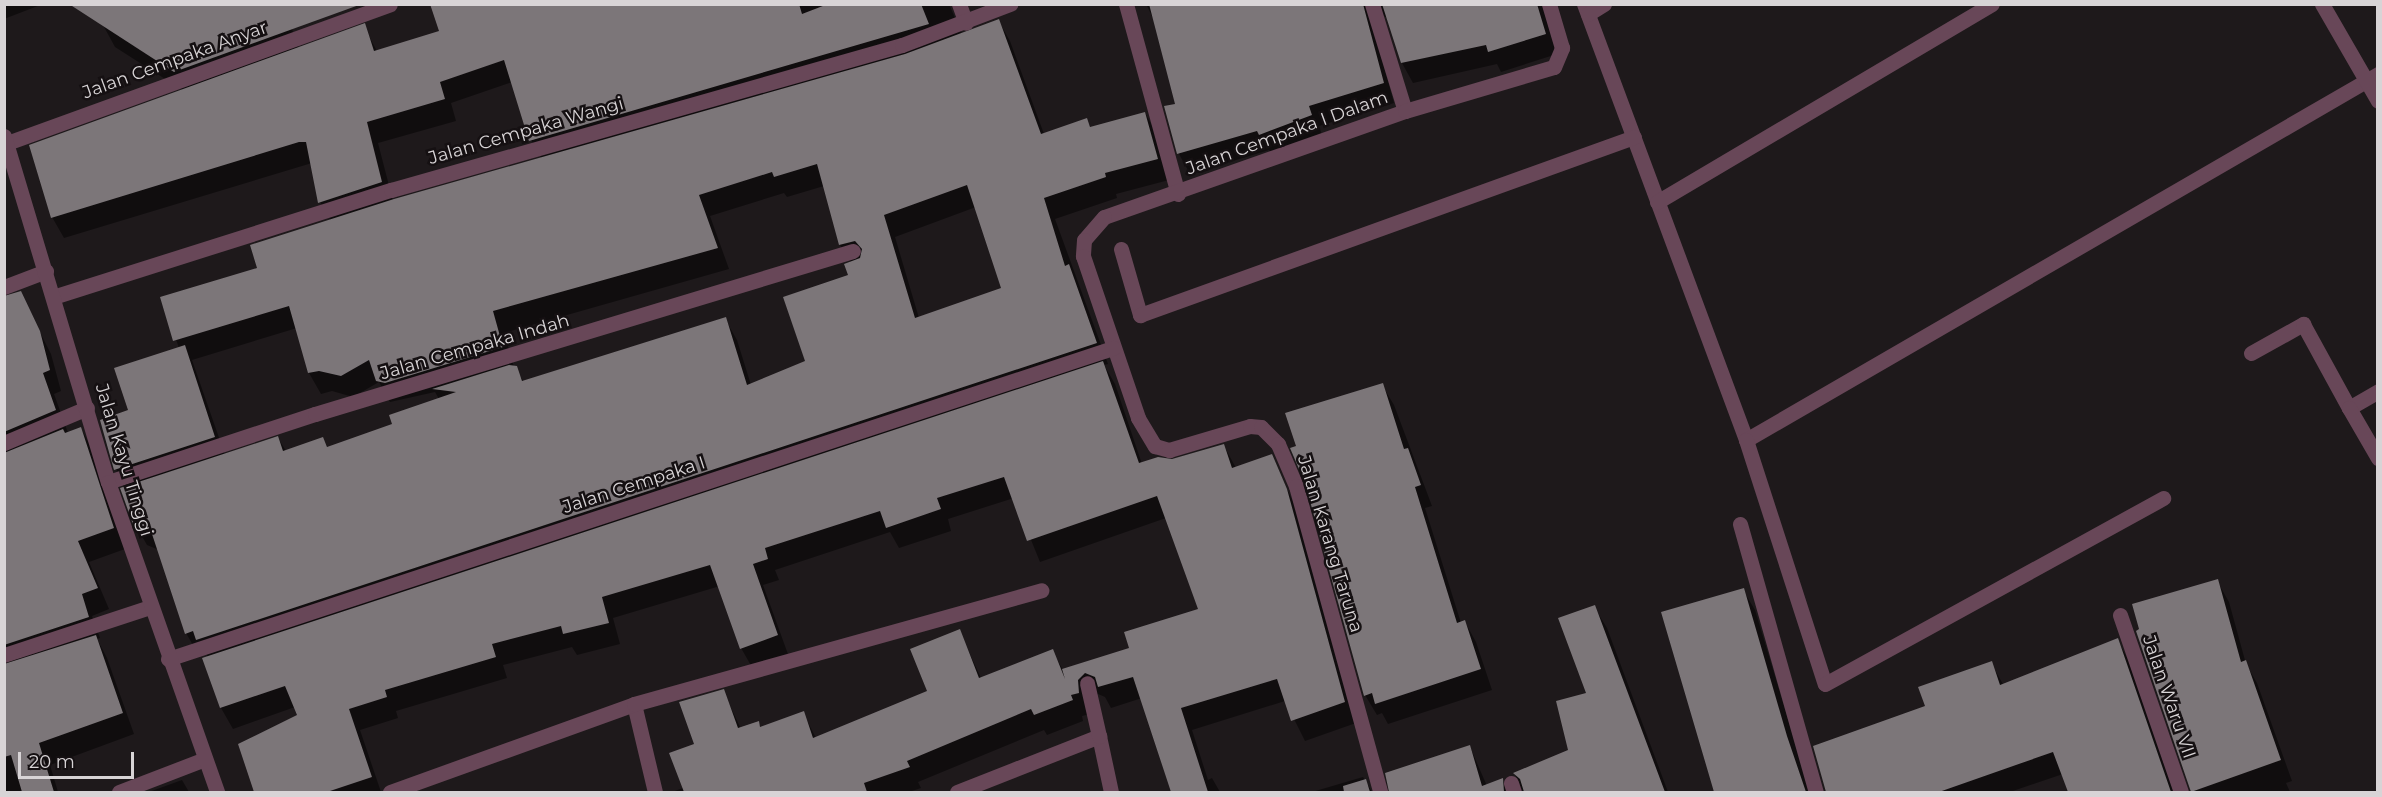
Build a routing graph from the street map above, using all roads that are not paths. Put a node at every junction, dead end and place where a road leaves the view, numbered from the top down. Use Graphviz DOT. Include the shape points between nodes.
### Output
graph roads {
  1 [pos="390,4"];
  2 [pos="959,4"];
  3 [pos="1010,4"];
  4 [pos="1126,4"];
  5 [pos="1372,4"];
  6 [pos="1550,4"];
  7 [pos="1604,4"];
  8 [pos="1992,4"];
  9 [pos="2322,4"];
  10 [pos="1586,9"];
  11 [pos="966,23"];
  12 [pos="2372,77"];
  13 [pos="2378,101"];
  14 [pos="1406,111"];
  15 [pos="1634,137"];
  16 [pos="6,139"];
  17 [pos="1178,194"];
  18 [pos="1657,202"];
  19 [pos="1111,214"];
  20 [pos="1121,249"];
  21 [pos="853,250"];
  22 [pos="45,271"];
  23 [pos="4,287"];
  24 [pos="53,297"];
  25 [pos="1113,348"];
  26 [pos="2251,353"];
  27 [pos="2378,391"];
  28 [pos="87,408"];
  29 [pos="2349,408"];
  30 [pos="1746,440"];
  31 [pos="4,443"];
  32 [pos="2378,458"];
  33 [pos="108,482"];
  34 [pos="2163,498"];
  35 [pos="1740,524"];
  36 [pos="1041,590"];
  37 [pos="150,607"];
  38 [pos="2120,615"];
  39 [pos="4,655"];
  40 [pos="168,659"];
  41 [pos="1087,683"];
  42 [pos="634,704"];
  43 [pos="1099,736"];
  44 [pos="205,759"];
  45 [pos="119,792"];
  46 [pos="217,792"];
  47 [pos="390,792"];
  48 [pos="655,792"];
  49 [pos="957,792"];
  50 [pos="1111,792"];
  51 [pos="1380,792"];
  52 [pos="1816,792"];
  53 [pos="2181,792"];
  1 -- 16 [label="street, Jalan Cempaka Anyar"];
  2 -- 11 [label="street"];
  3 -- 11 [label="street, Jalan Cempaka Wangi"];
  4 -- 17 [label="street"];
  5 -- 14 [label="street, Jalan Cempaka I Dalam"];
  6 -- 14 [label="street" via="1562,48 1554,67"];
  7 -- 10 [label="street"];
  8 -- 18 [label="street"];
  9 -- 12 [label="street"];
  10 -- 15 [label="street"];
  11 -- 24 [label="street, Jalan Cempaka Wangi" via="902,45 392,190"];
  12 -- 13 [label="street"];
  12 -- 30 [label="street"];
  14 -- 17 [label="street, Jalan Cempaka I Dalam"];
  15 -- 18 [label="street"];
  15 -- 20 [label="street" via="1140,315"];
  16 -- 22 [label="street, Jalan Kayu Tinggi"];
  17 -- 19 [label="street, Jalan Cempaka I Dalam"];
  18 -- 30 [label="street"];
  19 -- 25 [label="street, Jalan Karang Taruna" via="1091,228 1083,256"];
  21 -- 33 [label="street, Jalan Cempaka Indah" via="315,414"];
  22 -- 23 [label="street"];
  22 -- 24 [label="street, Jalan Kayu Tinggi"];
  24 -- 28 [label="street, Jalan Kayu Tinggi"];
  25 -- 40 [label="street, Jalan Cempaka I"];
  25 -- 51 [label="street, Jalan Karang Taruna" via="1138,418 1161,449 1250,426 1261,426 1278,444 1296,486"];
  26 -- 29 [label="street" via="2303,324"];
  27 -- 29 [label="street"];
  28 -- 31 [label="street"];
  28 -- 33 [label="street, Jalan Kayu Tinggi"];
  29 -- 32 [label="street"];
  30 -- 34 [label="street" via="1825,684"];
  33 -- 37 [label="street, Jalan Kayu Tinggi"];
  35 -- 52 [label="street"];
  36 -- 42 [label="street"];
  37 -- 39 [label="street"];
  37 -- 40 [label="street, Jalan Kayu Tinggi"];
  38 -- 53 [label="street, Jalan Waru VII"];
  40 -- 44 [label="street, Jalan Kayu Tinggi"];
  41 -- 43 [label="street"];
  42 -- 47 [label="street"];
  42 -- 48 [label="street"];
  43 -- 49 [label="street"];
  43 -- 50 [label="street"];
  44 -- 45 [label="street"];
  44 -- 46 [label="street, Jalan Kayu Tinggi"];
}
